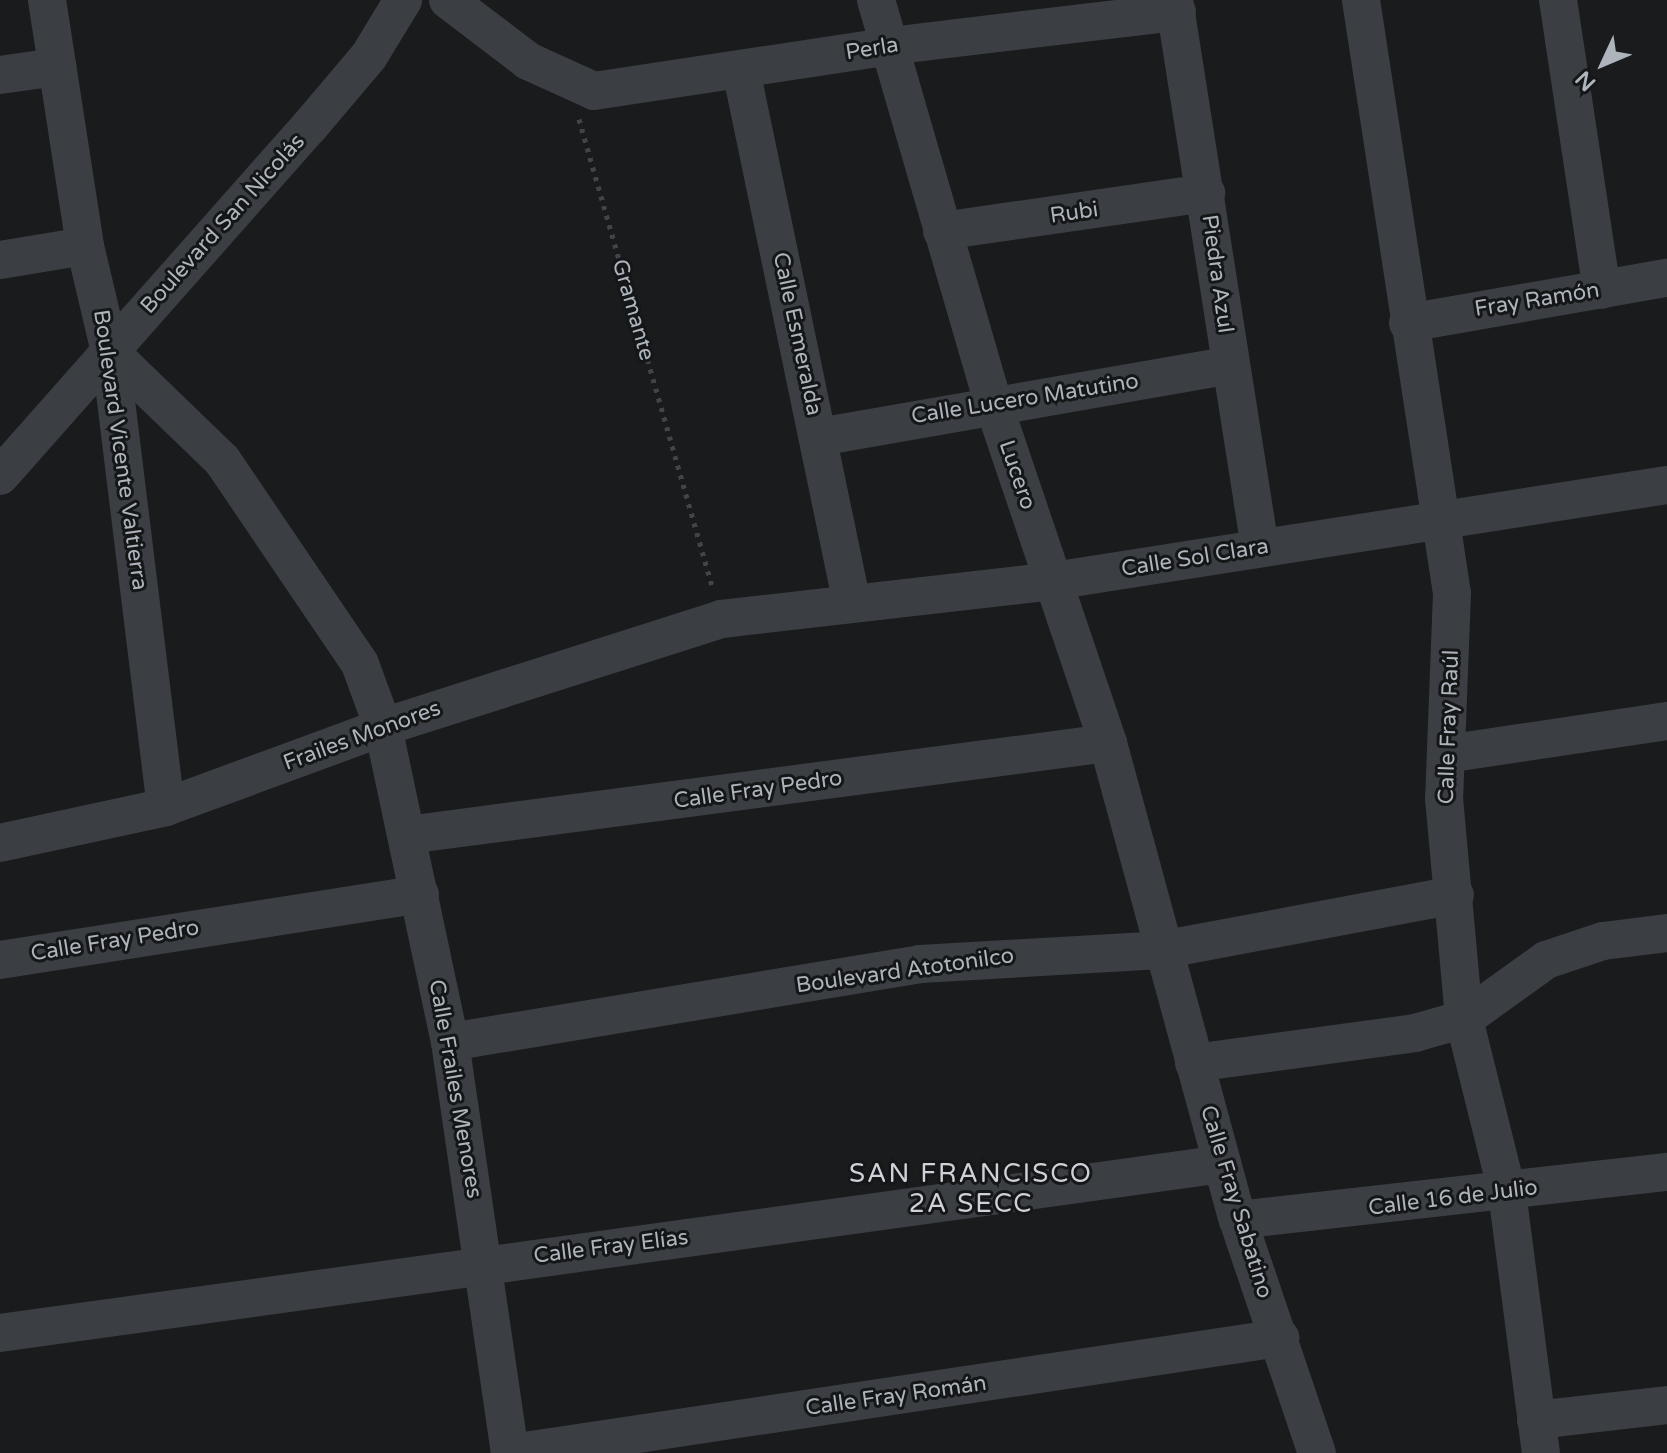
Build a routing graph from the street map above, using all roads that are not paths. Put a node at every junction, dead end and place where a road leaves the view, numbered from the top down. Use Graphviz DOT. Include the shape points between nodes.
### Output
graph roads {
  1 [pos="47,0"];
  2 [pos="403,0"];
  3 [pos="448,0"];
  4 [pos="876,0"];
  5 [pos="1361,0"];
  6 [pos="1558,0"];
  7 [pos="1175,6"];
  8 [pos="890,46"];
  9 [pos="57,67"];
  10 [pos="741,70"];
  11 [pos="0,75"];
  12 [pos="1206,193"];
  13 [pos="942,231"];
  14 [pos="85,246"];
  15 [pos="0,260"];
  16 [pos="1667,278"];
  17 [pos="1602,290"];
  18 [pos="1408,323"];
  19 [pos="110,352"];
  20 [pos="1231,365"];
  21 [pos="993,403"];
  22 [pos="819,437"];
  23 [pos="3,467"];
  24 [pos="1667,485"];
  25 [pos="1439,520"];
  26 [pos="1260,548"];
  27 [pos="1053,581"];
  28 [pos="851,599"];
  29 [pos="721,619"];
  30 [pos="1667,721"];
  31 [pos="383,727"];
  32 [pos="1108,743"];
  33 [pos="1446,754"];
  34 [pos="166,807"];
  35 [pos="407,835"];
  36 [pos="0,843"];
  37 [pos="420,894"];
  38 [pos="1455,895"];
  39 [pos="1667,933"];
  40 [pos="1161,950"];
  41 [pos="0,960"];
  42 [pos="1464,1019"];
  43 [pos="450,1042"];
  44 [pos="1194,1063"];
  45 [pos="1222,1164"];
  46 [pos="1667,1172"];
  47 [pos="1507,1192"];
  48 [pos="1238,1220"];
  49 [pos="484,1263"];
  50 [pos="0,1333"];
  51 [pos="1280,1338"];
  52 [pos="1667,1405"];
  53 [pos="1538,1436"];
  54 [pos="511,1453"];
  55 [pos="1317,1453"];
  1 -- 9 [label="street, Boulevard Vicente Valtierra"];
  2 -- 19 [label="street, Boulevard San Nicolás" via="369,56"];
  3 -- 10 [label="street, Perla" via="569,84 611,90"];
  4 -- 8 [label="street, Lucero"];
  5 -- 18 [label="street, Calle Fray Raúl"];
  6 -- 17 [label="street"];
  7 -- 8 [label="street, Perla"];
  7 -- 12 [label="street, Piedra Azul"];
  8 -- 10 [label="street, Perla"];
  8 -- 13 [label="street, Lucero"];
  9 -- 11 [label="street"];
  9 -- 14 [label="street, Boulevard Vicente Valtierra"];
  10 -- 22 [label="street, Calle Esmeralda"];
  12 -- 13 [label="street, Rubi"];
  12 -- 20 [label="street, Piedra Azul"];
  13 -- 21 [label="street, Lucero"];
  14 -- 15 [label="street"];
  14 -- 19 [label="street, Boulevard Vicente Valtierra"];
  16 -- 17 [label="street, Fray Ramón"];
  17 -- 18 [label="street, Fray Ramón"];
  18 -- 25 [label="street, Calle Fray Raúl"];
  19 -- 23 [label="street, Boulevard San Nicolás"];
  19 -- 31 [label="street, Calle Frailes Menores" via="222,460 266,518 360,664"];
  19 -- 34 [label="street, Boulevard Vicente Valtierra"];
  20 -- 21 [label="street, Calle Lucero Matutino"];
  20 -- 26 [label="street, Piedra Azul"];
  21 -- 22 [label="street, Calle Lucero Matutino"];
  21 -- 27 [label="street, Lucero"];
  22 -- 28 [label="street, Calle Esmeralda"];
  24 -- 25 [label="street, Calle Sol Clara"];
  25 -- 26 [label="street, Calle Sol Clara"];
  25 -- 33 [label="street, Calle Fray Raúl" via="1452,593"];
  26 -- 27 [label="street, Calle Sol Clara"];
  27 -- 28 [label="street, Calle Sol Clara"];
  27 -- 32 [label="street, Lucero"];
  28 -- 29 [label="street, Calle Sol Clara"];
  29 -- 31 [label="street, Frailes Monores"];
  30 -- 33 [label="street"];
  31 -- 34 [label="street, Frailes Monores"];
  31 -- 35 [label="street, Calle Frailes Menores"];
  32 -- 35 [label="street, Calle Fray Pedro"];
  32 -- 40 [label="street, Lucero"];
  33 -- 38 [label="street, Calle Fray Raúl" via="1444,798"];
  34 -- 36 [label="street, Frailes Monores"];
  35 -- 37 [label="street, Calle Frailes Menores"];
  37 -- 41 [label="street, Calle Fray Pedro"];
  37 -- 43 [label="street, Calle Frailes Menores"];
  38 -- 40 [label="street, Boulevard Atotonilco"];
  38 -- 42 [label="street, Calle Fray Raúl"];
  39 -- 42 [label="street" via="1603,941 1546,960"];
  40 -- 43 [label="street, Boulevard Atotonilco" via="920,964"];
  40 -- 44 [label="street, Calle Fray Sabatino"];
  42 -- 44 [label="street" via="1415,1033"];
  42 -- 47 [label="street, Calle Fray Raúl"];
  43 -- 49 [label="street, Calle Frailes Menores"];
  44 -- 45 [label="street, Calle Fray Sabatino"];
  45 -- 48 [label="street, Calle Fray Sabatino"];
  45 -- 49 [label="street, Calle Fray Elías"];
  46 -- 47 [label="street, Calle 16 de Julio"];
  47 -- 48 [label="street, Calle 16 de Julio"];
  47 -- 53 [label="street, Calle Fray Raúl"];
  48 -- 51 [label="street, Calle Fray Sabatino"];
  49 -- 50 [label="street, Calle Fray Elías"];
  49 -- 54 [label="street, Calle Frailes Menores"];
  51 -- 54 [label="street, Calle Fray Román"];
  51 -- 55 [label="street, Calle Fray Sabatino"];
  52 -- 53 [label="street"];
}
